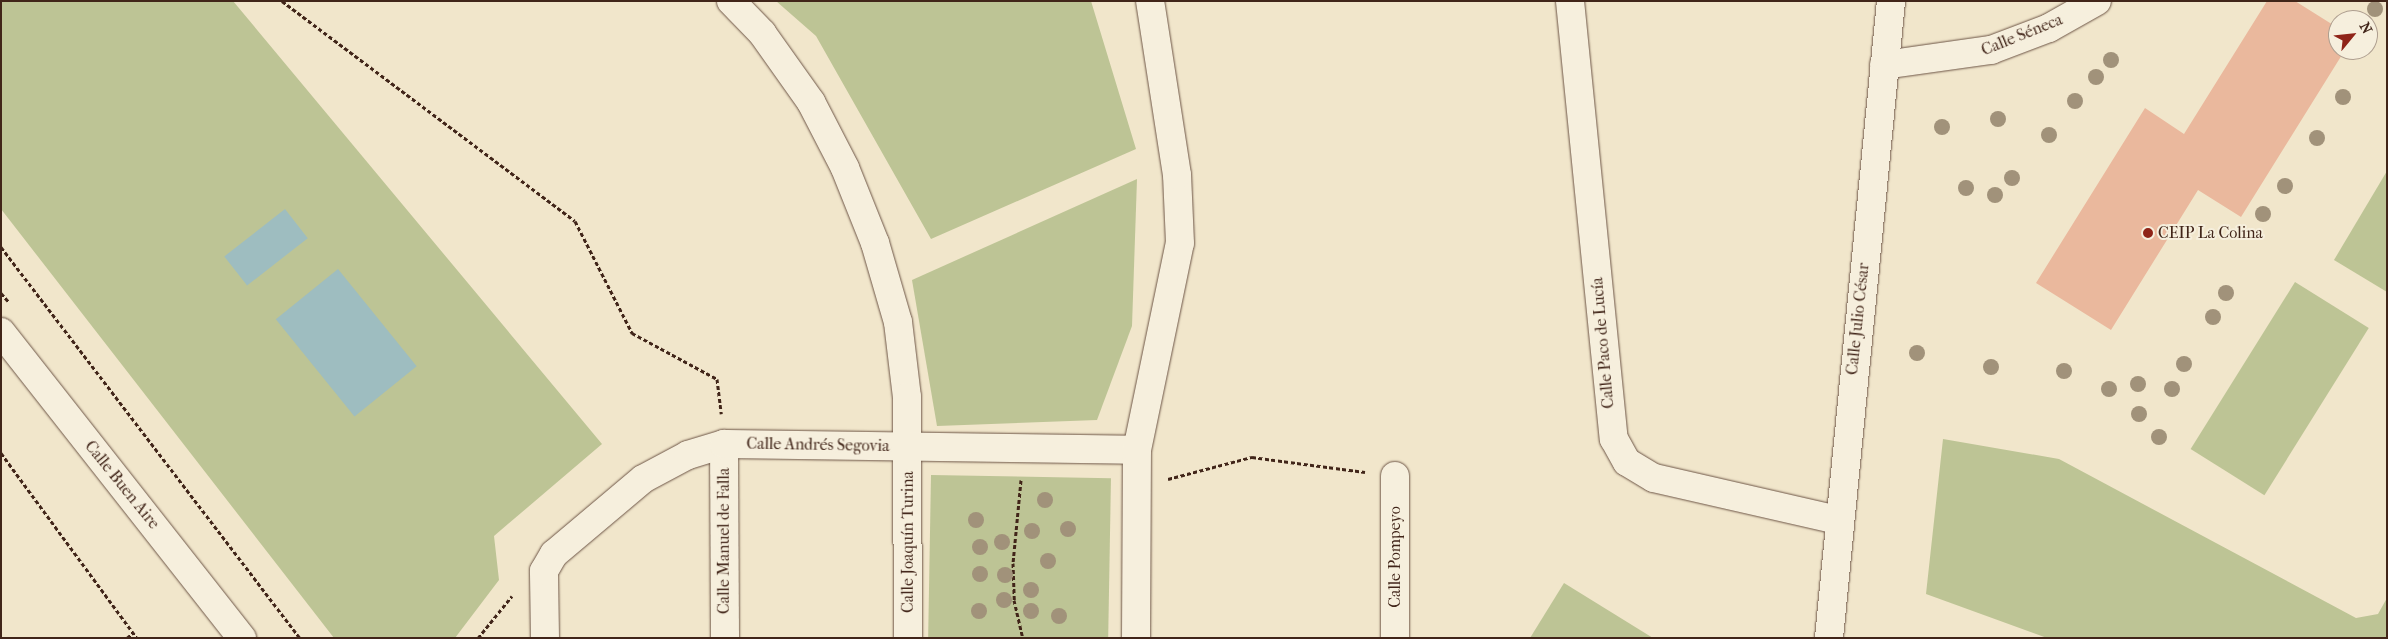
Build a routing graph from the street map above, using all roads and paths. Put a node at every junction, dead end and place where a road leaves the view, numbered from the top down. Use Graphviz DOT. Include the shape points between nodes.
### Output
graph roads {
  1 [pos="282,1"];
  2 [pos="731,1"];
  3 [pos="1150,1"];
  4 [pos="1570,1"];
  5 [pos="1891,1"];
  6 [pos="2096,1"];
  7 [pos="1884,65"];
  8 [pos="1,247"];
  9 [pos="1,332"];
  10 [pos="724,444"];
  11 [pos="909,446"];
  12 [pos="1025,449"];
  13 [pos="1137,450"];
  14 [pos="1,453"];
  15 [pos="1396,476"];
  16 [pos="1135,488"];
  17 [pos="1838,520"];
  18 [pos="544,571"];
  19 [pos="134,632"];
  20 [pos="127,638"];
  21 [pos="137,638"];
  22 [pos="242,638"];
  23 [pos="300,638"];
  24 [pos="478,638"];
  25 [pos="544,638"];
  26 [pos="725,638"];
  27 [pos="908,638"];
  28 [pos="1023,638"];
  29 [pos="1136,638"];
  30 [pos="1395,638"];
  31 [pos="1829,638"];
  1 -- 10 [label="path" via="575,221 632,333 717,379"];
  2 -- 11 [label="street, Calle Joaquín Turina" via="762,33 811,102 849,176 875,243 898,322"];
  3 -- 13 [label="street" via="1177,175 1180,243"];
  4 -- 17 [label="street, Calle Paco de Lucía" via="1614,439 1627,462 1654,478"];
  5 -- 7 [label="street, Calle Julio César"];
  6 -- 7 [label="street, Calle Séneca" via="2049,28 1991,50"];
  7 -- 17 [label="street, Calle Julio César"];
  8 -- 23 [label="path"];
  9 -- 22 [label="street, Calle Buen Aire"];
  10 -- 11 [label="street, Calle Andrés Segovia"];
  10 -- 18 [label="street, Calle Andrés Segovia" via="688,455 642,479 574,535"];
  10 -- 26 [label="street, Calle Manuel de Falla"];
  11 -- 12 [label="street, Calle Andrés Segovia"];
  11 -- 27 [label="street, Calle Joaquín Turina"];
  12 -- 13 [label="street, Calle Andrés Segovia"];
  12 -- 28 [label="path" via="1013,563 1014,600"];
  13 -- 16 [label="street"];
  14 -- 19 [label="path"];
  15 -- 16 [label="path" via="1252,457"];
  15 -- 30 [label="street, Calle Pompeyo"];
  16 -- 29 [label="street"];
  17 -- 31 [label="street, Calle Julio César"];
  18 -- 24 [label="path" via="497,610"];
  18 -- 25 [label="street"];
  19 -- 20 [label="path"];
  19 -- 21 [label="path"];
}
